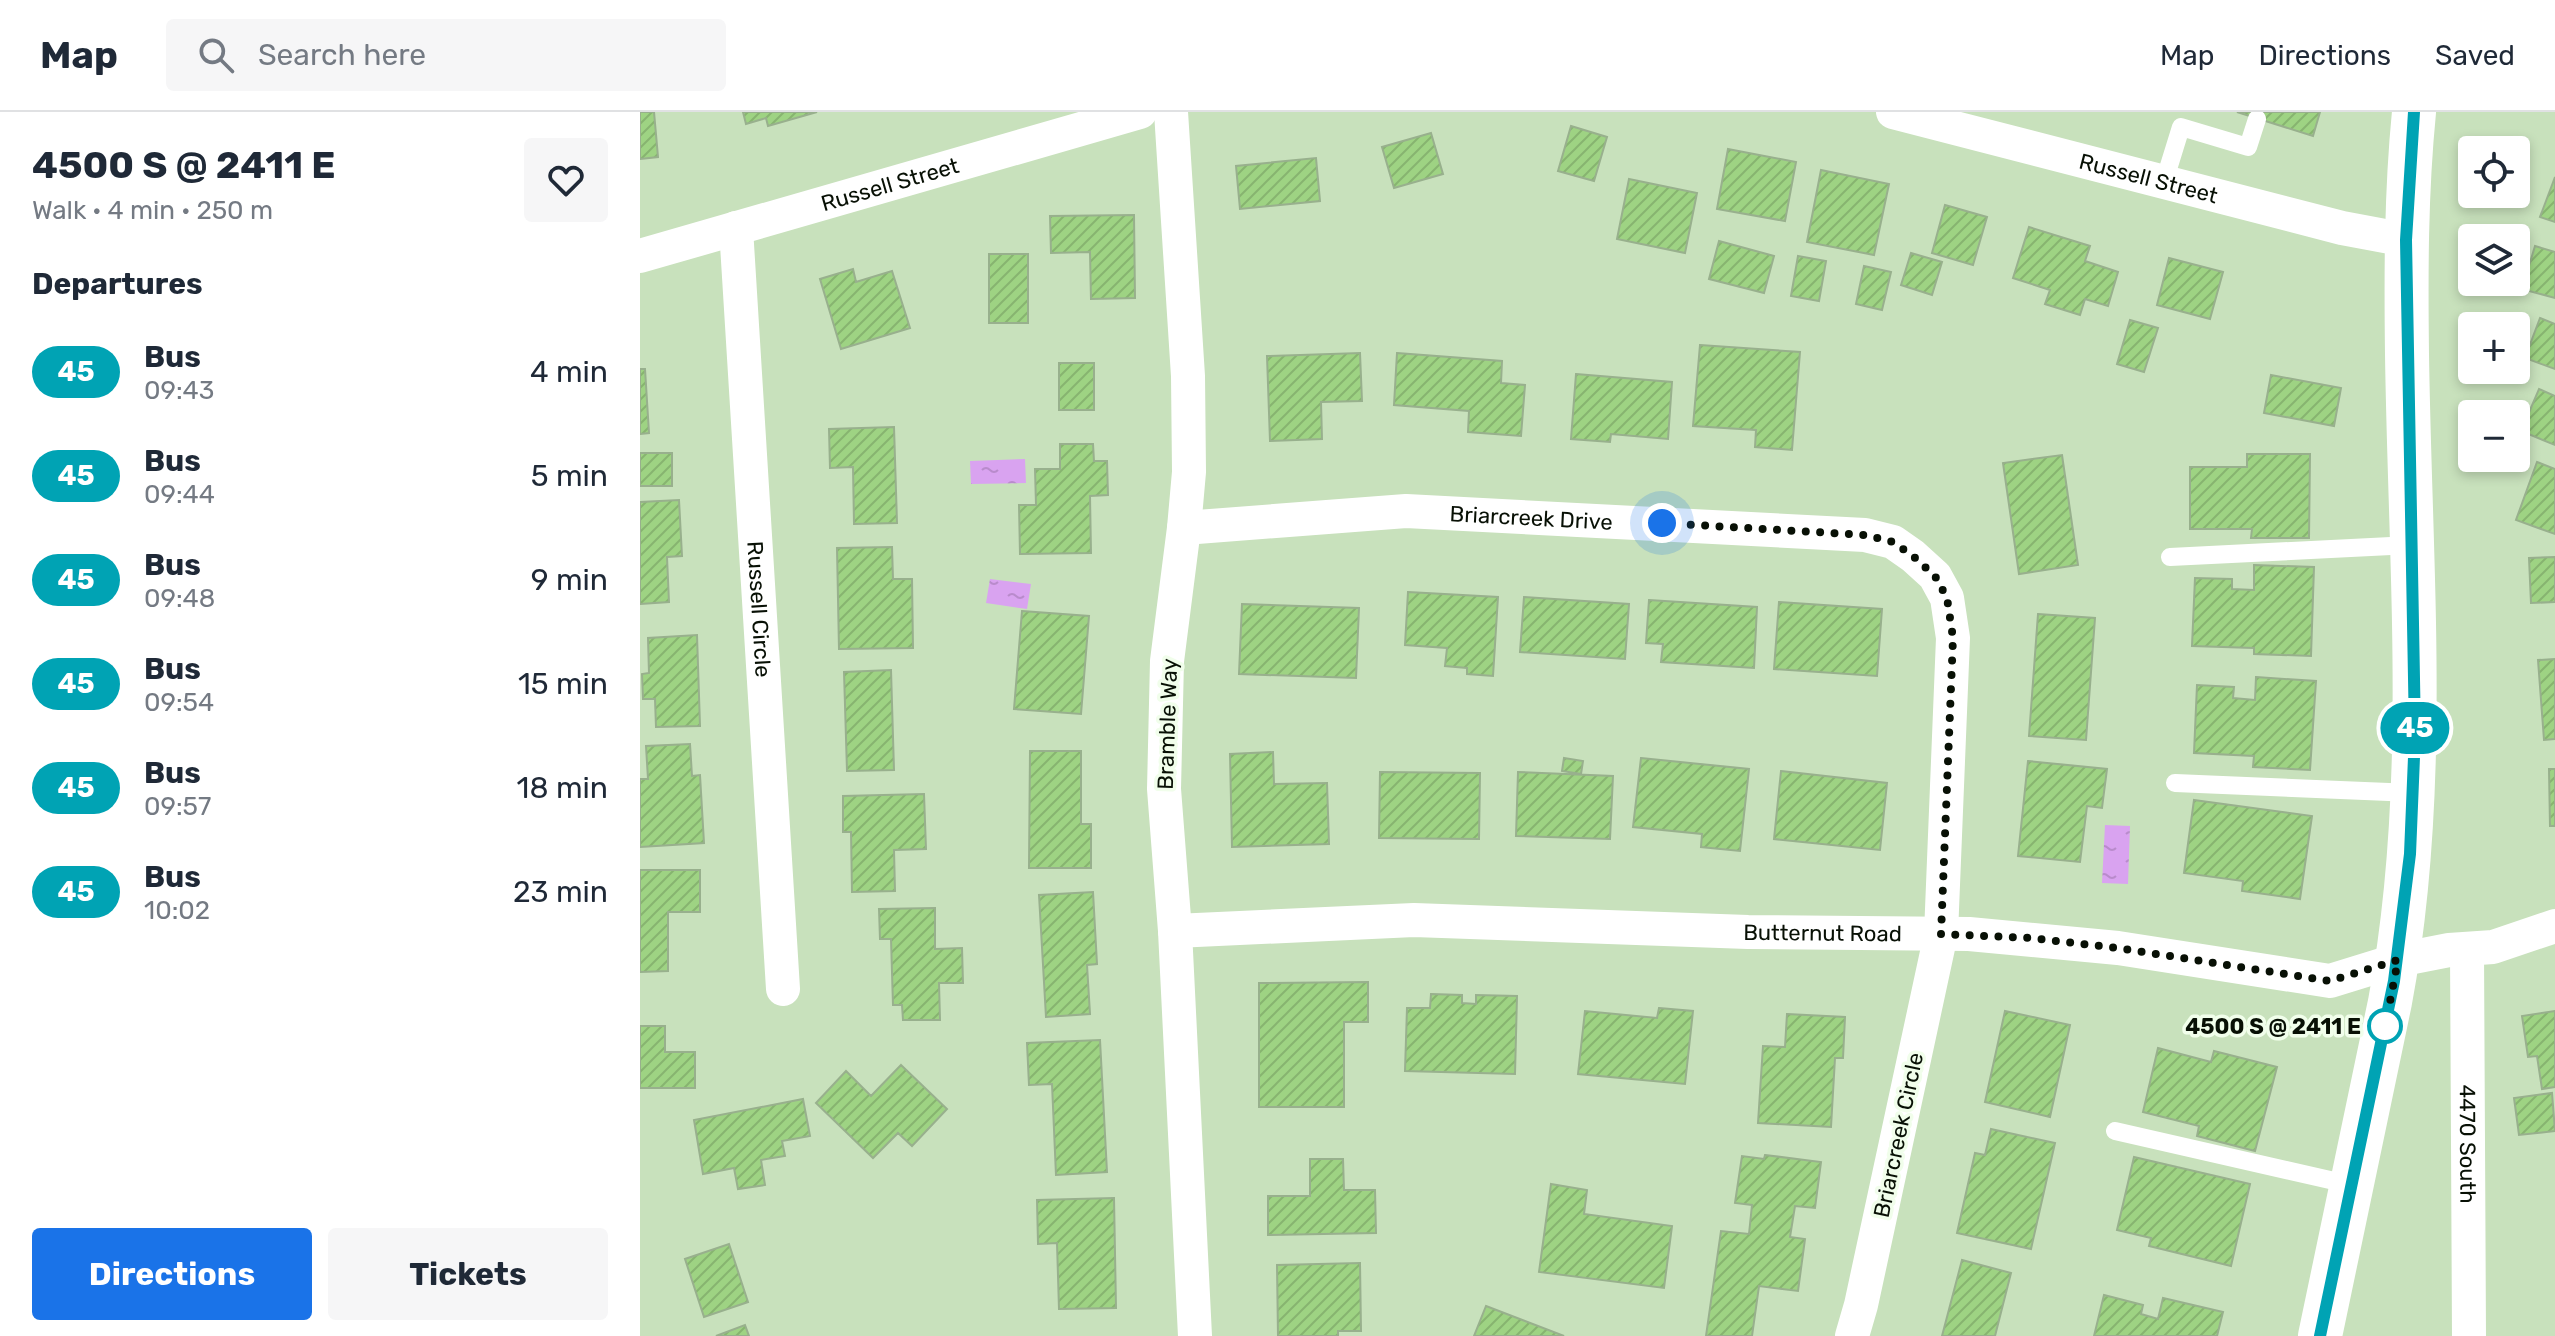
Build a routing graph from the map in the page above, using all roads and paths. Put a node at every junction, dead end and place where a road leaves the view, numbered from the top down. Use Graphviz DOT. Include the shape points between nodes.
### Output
graph roads {
  1 [pos="1140,112"];
  2 [pos="1171,112"];
  3 [pos="1893,112"];
  4 [pos="2414,112"];
  5 [pos="2257,119"];
  6 [pos="2184,120"];
  7 [pos="2164,182"];
  8 [pos="736,228"];
  9 [pos="2406,240"];
  10 [pos="640,256"];
  11 [pos="1184,528"];
  12 [pos="2411,545"];
  13 [pos="2170,557"];
  14 [pos="2175,783"];
  15 [pos="2413,793"];
  16 [pos="2555,926"];
  17 [pos="1175,931"];
  18 [pos="1941,934"];
  19 [pos="2467,950"];
  20 [pos="2398,960"];
  21 [pos="783,989"];
  22 [pos="2115,1131"];
  23 [pos="2352,1185"];
  24 [pos="1195,1336"];
  25 [pos="1852,1336"];
  26 [pos="2320,1336"];
  27 [pos="2469,1336"];
  1 -- 8 [label="street, Russell Street"];
  2 -- 11 [label="street, Bramble Way" via="1188,376"];
  3 -- 7 [label="street, Russell Street"];
  4 -- 9 [label="main road"];
  5 -- 6 [label="lane" via="2248,147"];
  6 -- 7 [label="lane"];
  7 -- 9 [label="street, Russell Street"];
  8 -- 10 [label="street, Russell Street"];
  8 -- 21 [label="street, Russell Circle"];
  9 -- 12 [label="main road"];
  11 -- 17 [label="street, Bramble Way" via="1167,661 1165,725 1164,789"];
  11 -- 18 [label="street, Briarcreek Drive" via="1406,511 1865,535 1893,542 1935,576 1947,598 1953,638"];
  12 -- 13 [label="lane"];
  12 -- 15 [label="main road"];
  14 -- 15 [label="lane"];
  15 -- 20 [label="main road"];
  16 -- 19 [label="street, Butternut Road"];
  17 -- 18 [label="street, Butternut Road" via="1414,920"];
  17 -- 24 [label="street, Bramble Way"];
  18 -- 20 [label="street, Butternut Road" via="2104,946 2330,981"];
  18 -- 25 [label="street, Briarcreek Circle"];
  19 -- 20 [label="street, Butternut Road"];
  19 -- 27 [label="street, 4470 South"];
  20 -- 23 [label="main road"];
  22 -- 23 [label="lane"];
  23 -- 26 [label="main road"];
}
